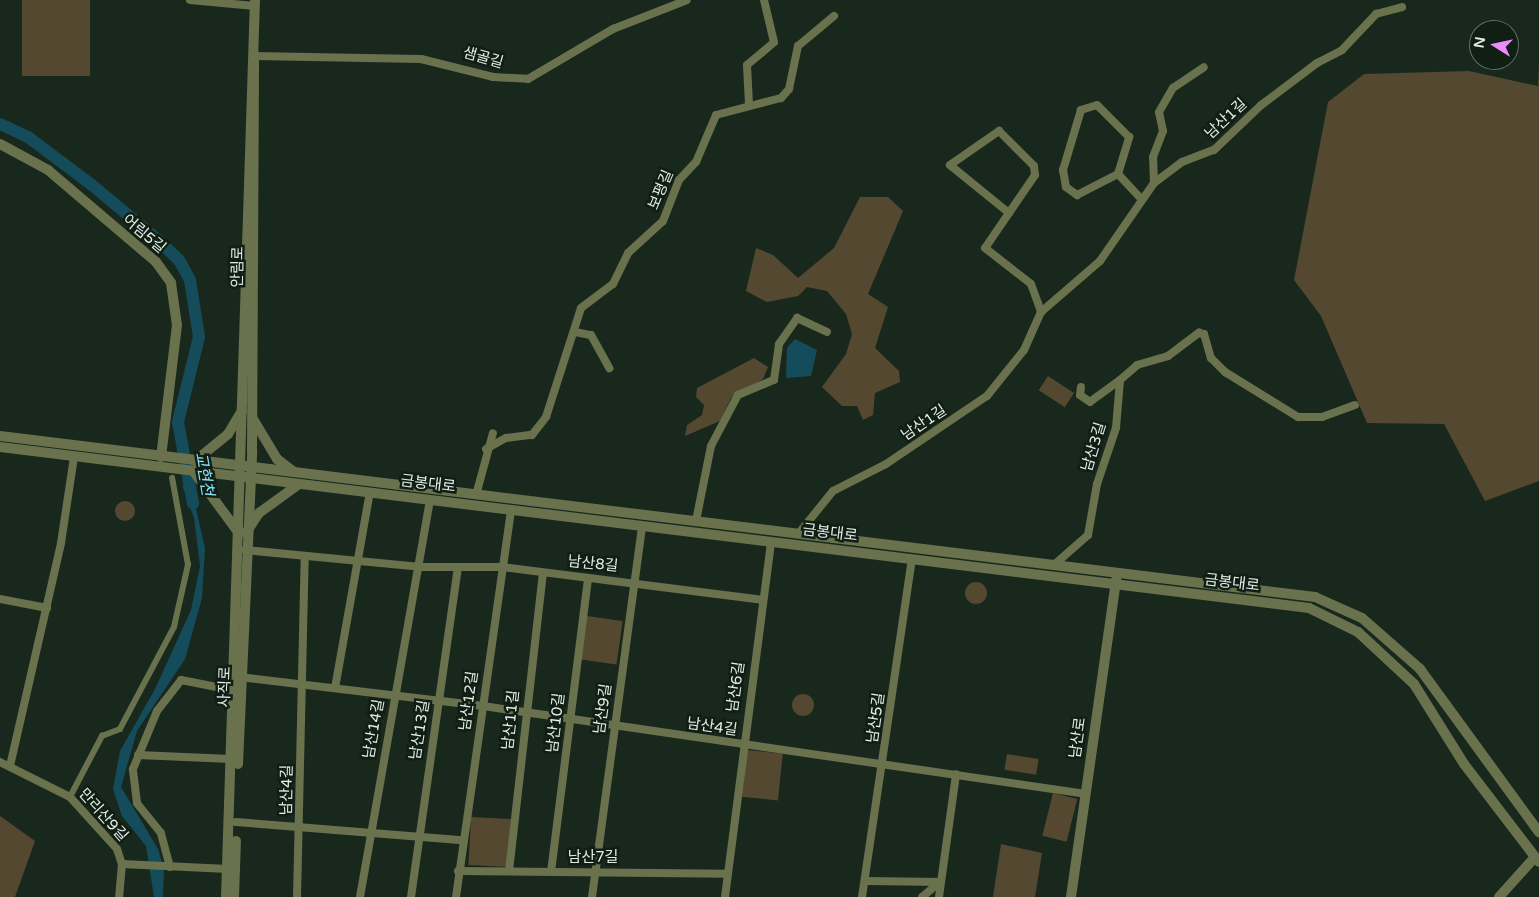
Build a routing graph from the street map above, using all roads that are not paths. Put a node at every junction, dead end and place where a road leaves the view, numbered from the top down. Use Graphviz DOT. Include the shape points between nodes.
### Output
graph roads {
  1 [pos="190,0"];
  2 [pos="687,0"];
  3 [pos="764,0"];
  4 [pos="255,3"];
  5 [pos="1402,7"];
  6 [pos="834,16"];
  7 [pos="253,56"];
  8 [pos="1204,67"];
  9 [pos="749,104"];
  10 [pos="0,144"];
  11 [pos="1118,174"];
  12 [pos="1154,183"];
  13 [pos="1141,199"];
  14 [pos="1010,213"];
  15 [pos="1041,312"];
  16 [pos="575,332"];
  17 [pos="827,332"];
  18 [pos="610,368"];
  19 [pos="1120,380"];
  20 [pos="1081,387"];
  21 [pos="1356,405"];
  22 [pos="247,412"];
  23 [pos="492,432"];
  24 [pos="0,436"];
  25 [pos="0,447"];
  26 [pos="486,449"];
  27 [pos="74,457"];
  28 [pos="161,457"];
  29 [pos="196,461"];
  30 [pos="246,466"];
  31 [pos="194,472"];
  32 [pos="295,472"];
  33 [pos="172,478"];
  34 [pos="245,478"];
  35 [pos="299,484"];
  36 [pos="370,492"];
  37 [pos="476,495"];
  38 [pos="430,500"];
  39 [pos="511,509"];
  40 [pos="696,521"];
  41 [pos="642,525"];
  42 [pos="241,533"];
  43 [pos="799,534"];
  44 [pos="771,541"];
  45 [pos="245,550"];
  46 [pos="305,556"];
  47 [pos="912,558"];
  48 [pos="358,562"];
  49 [pos="1055,564"];
  50 [pos="420,567"];
  51 [pos="502,567"];
  52 [pos="458,568"];
  53 [pos="1116,572"];
  54 [pos="543,573"];
  55 [pos="588,578"];
  56 [pos="634,582"];
  57 [pos="1115,584"];
  58 [pos="0,599"];
  59 [pos="762,600"];
  60 [pos="47,608"];
  61 [pos="236,677"];
  62 [pos="303,684"];
  63 [pos="335,688"];
  64 [pos="232,690"];
  65 [pos="394,696"];
  66 [pos="438,701"];
  67 [pos="483,706"];
  68 [pos="526,713"];
  69 [pos="571,719"];
  70 [pos="615,726"];
  71 [pos="742,745"];
  72 [pos="138,755"];
  73 [pos="231,759"];
  74 [pos="0,762"];
  75 [pos="884,764"];
  76 [pos="10,766"];
  77 [pos="956,774"];
  78 [pos="1086,794"];
  79 [pos="70,797"];
  80 [pos="236,822"];
  81 [pos="300,828"];
  82 [pos="1539,832"];
  83 [pos="369,833"];
  84 [pos="418,836"];
  85 [pos="462,840"];
  86 [pos="1537,860"];
  87 [pos="122,864"];
  88 [pos="170,867"];
  89 [pos="228,869"];
  90 [pos="509,870"];
  91 [pos="458,871"];
  92 [pos="551,872"];
  93 [pos="596,872"];
  94 [pos="728,874"];
  95 [pos="868,881"];
  96 [pos="940,882"];
  97 [pos="119,897"];
  98 [pos="226,897"];
  99 [pos="234,897"];
  100 [pos="297,897"];
  101 [pos="360,897"];
  102 [pos="411,897"];
  103 [pos="456,897"];
  104 [pos="592,897"];
  105 [pos="725,897"];
  106 [pos="862,897"];
  107 [pos="922,897"];
  108 [pos="939,897"];
  109 [pos="1071,897"];
  110 [pos="1499,897"];
  1 -- 4 [label="street, 안림로"];
  2 -- 7 [label="street, 샘골길" via="613,30 544,73 528,79 493,77 421,59"];
  3 -- 9 [label="street" via="774,42 747,65"];
  4 -- 7 [label="street, 안림로"];
  5 -- 12 [label="street, 남산1길" via="1376,14 1342,50 1317,63 1267,101 1214,150 1182,162"];
  6 -- 9 [label="street, 보평길" via="798,46 789,89 781,98"];
  7 -- 22 [label="street, 안림로" via="257,73"];
  8 -- 12 [label="street" via="1173,88 1159,112 1163,132 1153,157"];
  9 -- 16 [label="street, 보평길" via="716,115 696,162 679,180 663,221 628,253 613,284 581,308"];
  10 -- 28 [label="street, 어림5길" via="48,170 156,262 171,283 177,325"];
  11 -- 11 [label="street" via="1077,194 1066,187 1063,170 1082,110 1097,105 1129,137"];
  11 -- 13 [label="street"];
  12 -- 13 [label="street, 남산1길"];
  13 -- 15 [label="street, 남산1길" via="1100,261"];
  14 -- 14 [label="street" via="1034,175 1034,166 999,131 950,165"];
  14 -- 15 [label="street" via="985,248 1030,284"];
  15 -- 43 [label="street, 남산1길" via="1024,350 987,396 886,464 833,491"];
  16 -- 18 [label="street" via="591,334"];
  16 -- 26 [label="street, 보평길" via="546,417 532,434 506,438"];
  17 -- 40 [label="street" via="798,318 779,344 774,380 738,395 711,446"];
  19 -- 20 [label="street, 남산3길" via="1090,402 1080,395"];
  19 -- 21 [label="street" via="1136,365 1168,356 1198,333 1204,334 1211,358 1225,372 1298,417 1322,417"];
  19 -- 49 [label="street, 남산3길" via="1116,428 1097,484 1093,524 1088,535"];
  22 -- 29 [label="street" via="228,434"];
  22 -- 30 [label="street, 안림로"];
  22 -- 32 [label="street" via="277,459"];
  23 -- 26 [label="street"];
  24 -- 28 [label="street, 금봉대로"];
  25 -- 27 [label="street, 금봉대로"];
  26 -- 37 [label="street"];
  27 -- 31 [label="street, 금봉대로"];
  27 -- 60 [label="street"];
  28 -- 29 [label="street, 금봉대로"];
  29 -- 30 [label="street, 금봉대로"];
  30 -- 32 [label="street, 금봉대로"];
  30 -- 34 [label="street, 안림로"];
  31 -- 34 [label="street, 금봉대로"];
  31 -- 42 [label="street"];
  32 -- 37 [label="street, 금봉대로"];
  33 -- 79 [label="street" via="188,565 174,627 120,729 102,736"];
  34 -- 35 [label="street, 금봉대로"];
  34 -- 42 [label="street, 사직로"];
  35 -- 36 [label="street, 금봉대로"];
  35 -- 42 [label="street" via="259,513"];
  36 -- 38 [label="street, 금봉대로"];
  36 -- 48 [label="street"];
  37 -- 40 [label="street, 금봉대로"];
  38 -- 39 [label="street, 금봉대로"];
  38 -- 50 [label="street, 남산14길"];
  39 -- 41 [label="street, 금봉대로"];
  39 -- 51 [label="street, 남산12길"];
  40 -- 43 [label="street, 금봉대로"];
  41 -- 44 [label="street, 금봉대로"];
  41 -- 56 [label="street, 남산9길"];
  42 -- 45 [label="street, 사직로"];
  42 -- 61 [label="street, 사직로"];
  43 -- 49 [label="street, 금봉대로"];
  44 -- 47 [label="street, 금봉대로"];
  44 -- 59 [label="street, 남산6길"];
  45 -- 46 [label="street"];
  45 -- 61 [label="street, 사직로"];
  46 -- 48 [label="street"];
  46 -- 62 [label="street, 남산4길"];
  47 -- 57 [label="street, 금봉대로"];
  47 -- 75 [label="street, 남산5길"];
  48 -- 50 [label="street"];
  48 -- 63 [label="street"];
  49 -- 53 [label="street, 금봉대로"];
  50 -- 52 [label="street, 남산8길"];
  50 -- 65 [label="street, 남산14길"];
  51 -- 52 [label="street, 남산8길"];
  51 -- 54 [label="street, 남산8길"];
  51 -- 67 [label="street, 남산12길"];
  52 -- 66 [label="street, 남산13길"];
  53 -- 57 [label="street, 남산로"];
  53 -- 82 [label="street, 금봉대로" via="1291,592 1331,602 1362,618 1420,669"];
  54 -- 55 [label="street, 남산8길"];
  54 -- 68 [label="street, 남산11길"];
  55 -- 56 [label="street, 남산8길"];
  55 -- 69 [label="street, 남산10길"];
  56 -- 59 [label="street, 남산8길"];
  56 -- 70 [label="street, 남산9길"];
  57 -- 78 [label="street, 남산로"];
  57 -- 86 [label="street, 금봉대로" via="1309,608 1358,632 1414,684 1464,764"];
  58 -- 60 [label="street"];
  59 -- 71 [label="street, 남산6길"];
  60 -- 76 [label="street"];
  61 -- 62 [label="street, 남산4길"];
  61 -- 64 [label="street, 사직로"];
  61 -- 80 [label="street, 사직로"];
  62 -- 63 [label="street, 남산4길"];
  62 -- 81 [label="street, 남산4길"];
  63 -- 65 [label="street, 남산4길"];
  64 -- 72 [label="street, 사직로" via="181,680 157,711"];
  64 -- 73 [label="street, 사직로"];
  65 -- 66 [label="street, 남산4길"];
  65 -- 83 [label="street, 남산14길"];
  66 -- 67 [label="street, 남산4길"];
  66 -- 84 [label="street, 남산13길"];
  67 -- 68 [label="street, 남산4길"];
  67 -- 85 [label="street, 남산12길"];
  68 -- 69 [label="street, 남산4길"];
  68 -- 90 [label="street, 남산11길"];
  69 -- 70 [label="street, 남산4길"];
  69 -- 92 [label="street, 남산10길"];
  70 -- 71 [label="street, 남산4길"];
  70 -- 93 [label="street, 남산9길"];
  71 -- 75 [label="street, 남산4길"];
  71 -- 94 [label="street, 남산6길"];
  72 -- 73 [label="street"];
  72 -- 88 [label="street, 사직로" via="133,789 137,803 161,833"];
  73 -- 89 [label="street, 사직로"];
  74 -- 76 [label="street, 만리산9길"];
  75 -- 77 [label="street, 남산4길"];
  75 -- 95 [label="street, 남산5길"];
  76 -- 79 [label="street, 만리산9길"];
  77 -- 78 [label="street, 남산4길"];
  77 -- 96 [label="street"];
  78 -- 109 [label="street, 남산로"];
  79 -- 87 [label="street, 만리산9길" via="117,849"];
  80 -- 81 [label="street"];
  80 -- 99 [label="street, 사직로"];
  81 -- 83 [label="street"];
  81 -- 100 [label="street, 남산4길"];
  83 -- 84 [label="street"];
  83 -- 101 [label="street, 남산14길"];
  84 -- 85 [label="street"];
  84 -- 102 [label="street, 남산13길"];
  85 -- 91 [label="street, 남산12길"];
  86 -- 110 [label="street"];
  87 -- 88 [label="street"];
  87 -- 97 [label="street, 만리산9길"];
  88 -- 89 [label="street"];
  89 -- 98 [label="street, 사직로"];
  90 -- 91 [label="street, 남산7길"];
  90 -- 92 [label="street, 남산7길"];
  91 -- 103 [label="street, 남산12길"];
  92 -- 93 [label="street, 남산7길"];
  93 -- 94 [label="street, 남산7길"];
  93 -- 104 [label="street, 남산9길"];
  94 -- 105 [label="street, 남산6길"];
  95 -- 96 [label="street"];
  95 -- 106 [label="street, 남산5길"];
  96 -- 107 [label="street"];
  96 -- 108 [label="street"];
}
